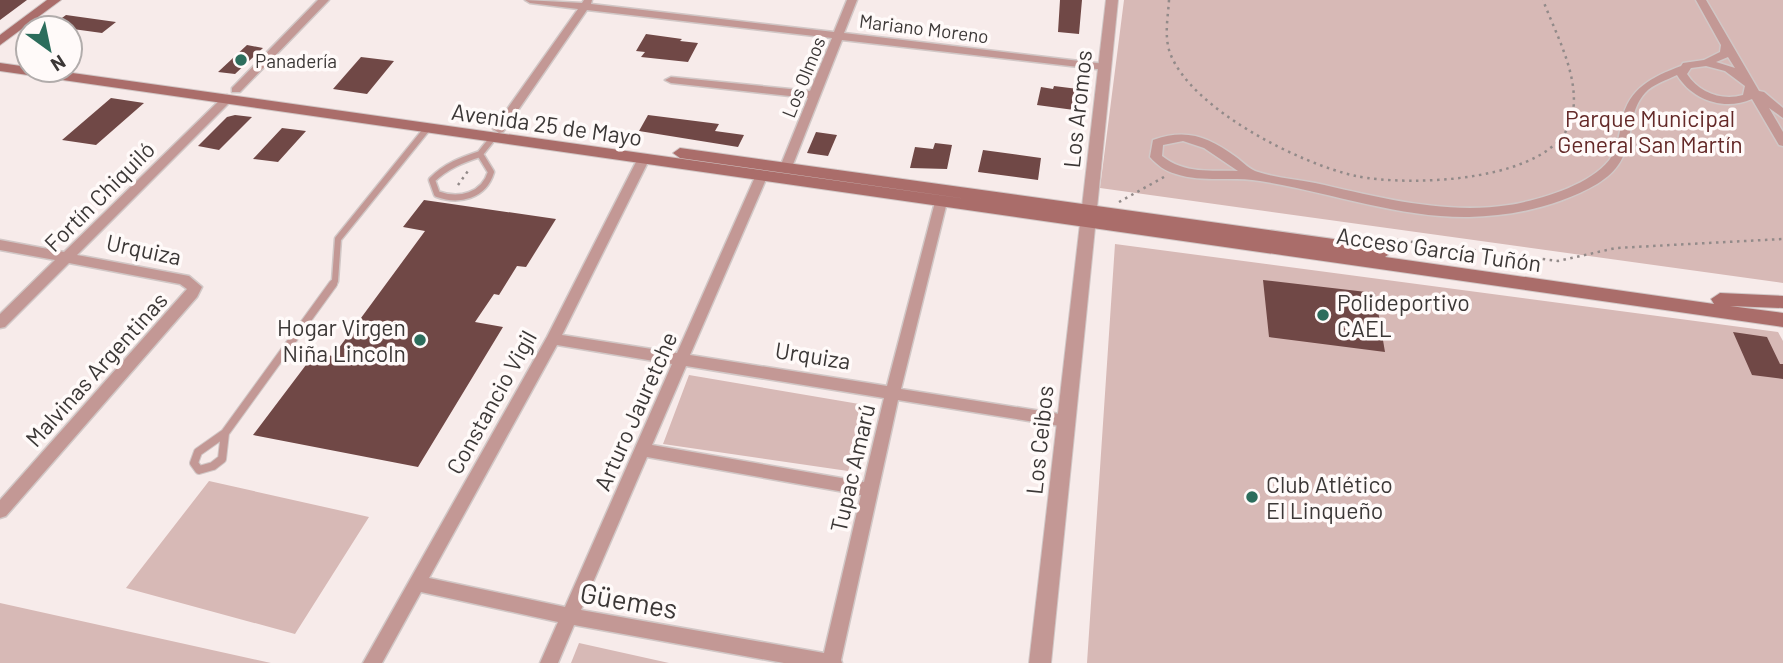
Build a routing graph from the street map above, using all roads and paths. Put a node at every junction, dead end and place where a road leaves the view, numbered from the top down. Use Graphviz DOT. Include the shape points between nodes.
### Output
graph roads {
  1 [pos="55,0"];
  2 [pos="324,0"];
  3 [pos="530,0"];
  4 [pos="852,0"];
  5 [pos="1112,0"];
  6 [pos="1169,0"];
  7 [pos="1543,0"];
  8 [pos="1701,0"];
  9 [pos="586,3"];
  10 [pos="839,35"];
  11 [pos="0,41"];
  12 [pos="1727,43"];
  13 [pos="1706,63"];
  14 [pos="0,67"];
  15 [pos="1105,68"];
  16 [pos="84,69"];
  17 [pos="1682,69"];
  18 [pos="671,80"];
  19 [pos="1752,86"];
  20 [pos="231,95"];
  21 [pos="815,95"];
  22 [pos="1783,114"];
  23 [pos="426,130"];
  24 [pos="496,134"];
  25 [pos="1783,142"];
  26 [pos="480,154"];
  27 [pos="643,160"];
  28 [pos="764,171"];
  29 [pos="1179,171"];
  30 [pos="784,173"];
  31 [pos="1254,176"];
  32 [pos="449,198"];
  33 [pos="942,202"];
  34 [pos="1133,205"];
  35 [pos="1118,208"];
  36 [pos="1089,210"];
  37 [pos="1380,238"];
  38 [pos="1783,239"];
  39 [pos="0,245"];
  40 [pos="67,256"];
  41 [pos="195,287"];
  42 [pos="1783,302"];
  43 [pos="1783,320"];
  44 [pos="0,323"];
  45 [pos="553,339"];
  46 [pos="685,357"];
  47 [pos="893,391"];
  48 [pos="1066,421"];
  49 [pos="225,433"];
  50 [pos="643,450"];
  51 [pos="871,490"];
  52 [pos="6,495"];
  53 [pos="0,511"];
  54 [pos="417,583"];
  55 [pos="569,616"];
  56 [pos="372,663"];
  57 [pos="549,663"];
  58 [pos="832,663"];
  59 [pos="1040,663"];
  1 -- 11 [label="main road"];
  2 -- 20 [label="street, Fortín Chiquiló"];
  3 -- 9 [label="street, Mariano Moreno"];
  4 -- 10 [label="street, Los Olmos"];
  5 -- 15 [label="street, Los Aromos"];
  6 -- 7 [label="path" via="1171,55 1190,84 1224,112 1302,160 1353,175 1414,181 1452,180 1520,166 1566,134 1575,94"];
  8 -- 12 [label="street"];
  9 -- 10 [label="street, Mariano Moreno"];
  9 -- 24 [label="street"];
  10 -- 15 [label="street, Mariano Moreno"];
  10 -- 21 [label="street, Los Olmos"];
  12 -- 13 [label="street" via="1725,54"];
  12 -- 19 [label="street"];
  13 -- 17 [label="street"];
  13 -- 19 [label="street" via="1729,69"];
  14 -- 20 [label="main road, Avenida 25 de Mayo"];
  15 -- 36 [label="street, Los Aromos"];
  16 -- 20 [label="main road, Avenida 25 de Mayo"];
  17 -- 19 [label="street" via="1691,86 1722,100 1742,100"];
  17 -- 31 [label="street" via="1640,92 1625,145 1604,173 1556,199 1525,208 1457,214 1416,210"];
  18 -- 21 [label="street"];
  19 -- 22 [label="street"];
  19 -- 25 [label="street"];
  20 -- 23 [label="main road, Avenida 25 de Mayo"];
  20 -- 24 [label="main road, Avenida 25 de Mayo"];
  20 -- 40 [label="street, Fortín Chiquiló"];
  21 -- 30 [label="street, Los Olmos"];
  23 -- 24 [label="main road, Avenida 25 de Mayo"];
  23 -- 49 [label="lane" via="338,239 335,281"];
  24 -- 26 [label="lane"];
  24 -- 27 [label="main road, Avenida 25 de Mayo"];
  24 -- 28 [label="main road, Avenida 25 de Mayo"];
  26 -- 32 [label="path"];
  26 -- 32 [label="lane" via="489,164 490,179 475,192"];
  26 -- 32 [label="lane" via="450,164 432,180 437,194"];
  27 -- 28 [label="main road, Avenida 25 de Mayo"];
  27 -- 45 [label="street, Constancio Vigil"];
  28 -- 30 [label="main road, Avenida 25 de Mayo"];
  28 -- 46 [label="street, Arturo Jauretche"];
  29 -- 31 [label="street"];
  29 -- 31 [label="street" via="1164,166 1156,157 1157,143 1186,136 1202,141"];
  29 -- 35 [label="path" via="1131,193"];
  30 -- 33 [label="main road, Avenida 25 de Mayo"];
  30 -- 36 [label="main road, Avenida 25 de Mayo"];
  33 -- 36 [label="main road, Avenida 25 de Mayo"];
  33 -- 47 [label="street, Tupac Amarú"];
  34 -- 35 [label="path"];
  35 -- 36 [label="main road, Acceso García Tuñón"];
  35 -- 36 [label="path"];
  35 -- 42 [label="main road, Acceso García Tuñón" via="1704,298"];
  36 -- 43 [label="main road, Acceso García Tuñón"];
  36 -- 48 [label="street, Los Ceibos"];
  37 -- 38 [label="path" via="1558,261 1616,248"];
  39 -- 40 [label="street, Urquiza"];
  40 -- 41 [label="street, Urquiza" via="184,280"];
  40 -- 44 [label="street, Fortín Chiquiló"];
  41 -- 52 [label="street, Malvinas Argentinas"];
  45 -- 46 [label="street, Urquiza"];
  45 -- 54 [label="street, Constancio Vigil"];
  46 -- 47 [label="street, Urquiza"];
  46 -- 50 [label="street, Arturo Jauretche"];
  47 -- 48 [label="street, Urquiza"];
  47 -- 51 [label="street, Tupac Amarú"];
  48 -- 59 [label="street, Los Ceibos"];
  49 -- 49 [label="lane" via="198,452 194,463 199,470 211,469 226,453"];
  50 -- 51 [label="street"];
  50 -- 55 [label="street, Arturo Jauretche"];
  51 -- 58 [label="street, Tupac Amarú"];
  52 -- 53 [label="street, Malvinas Argentinas"];
  54 -- 55 [label="street, Güemes"];
  54 -- 56 [label="street, Constancio Vigil"];
  55 -- 57 [label="street, Arturo Jauretche"];
  55 -- 58 [label="street, Güemes"];
}
